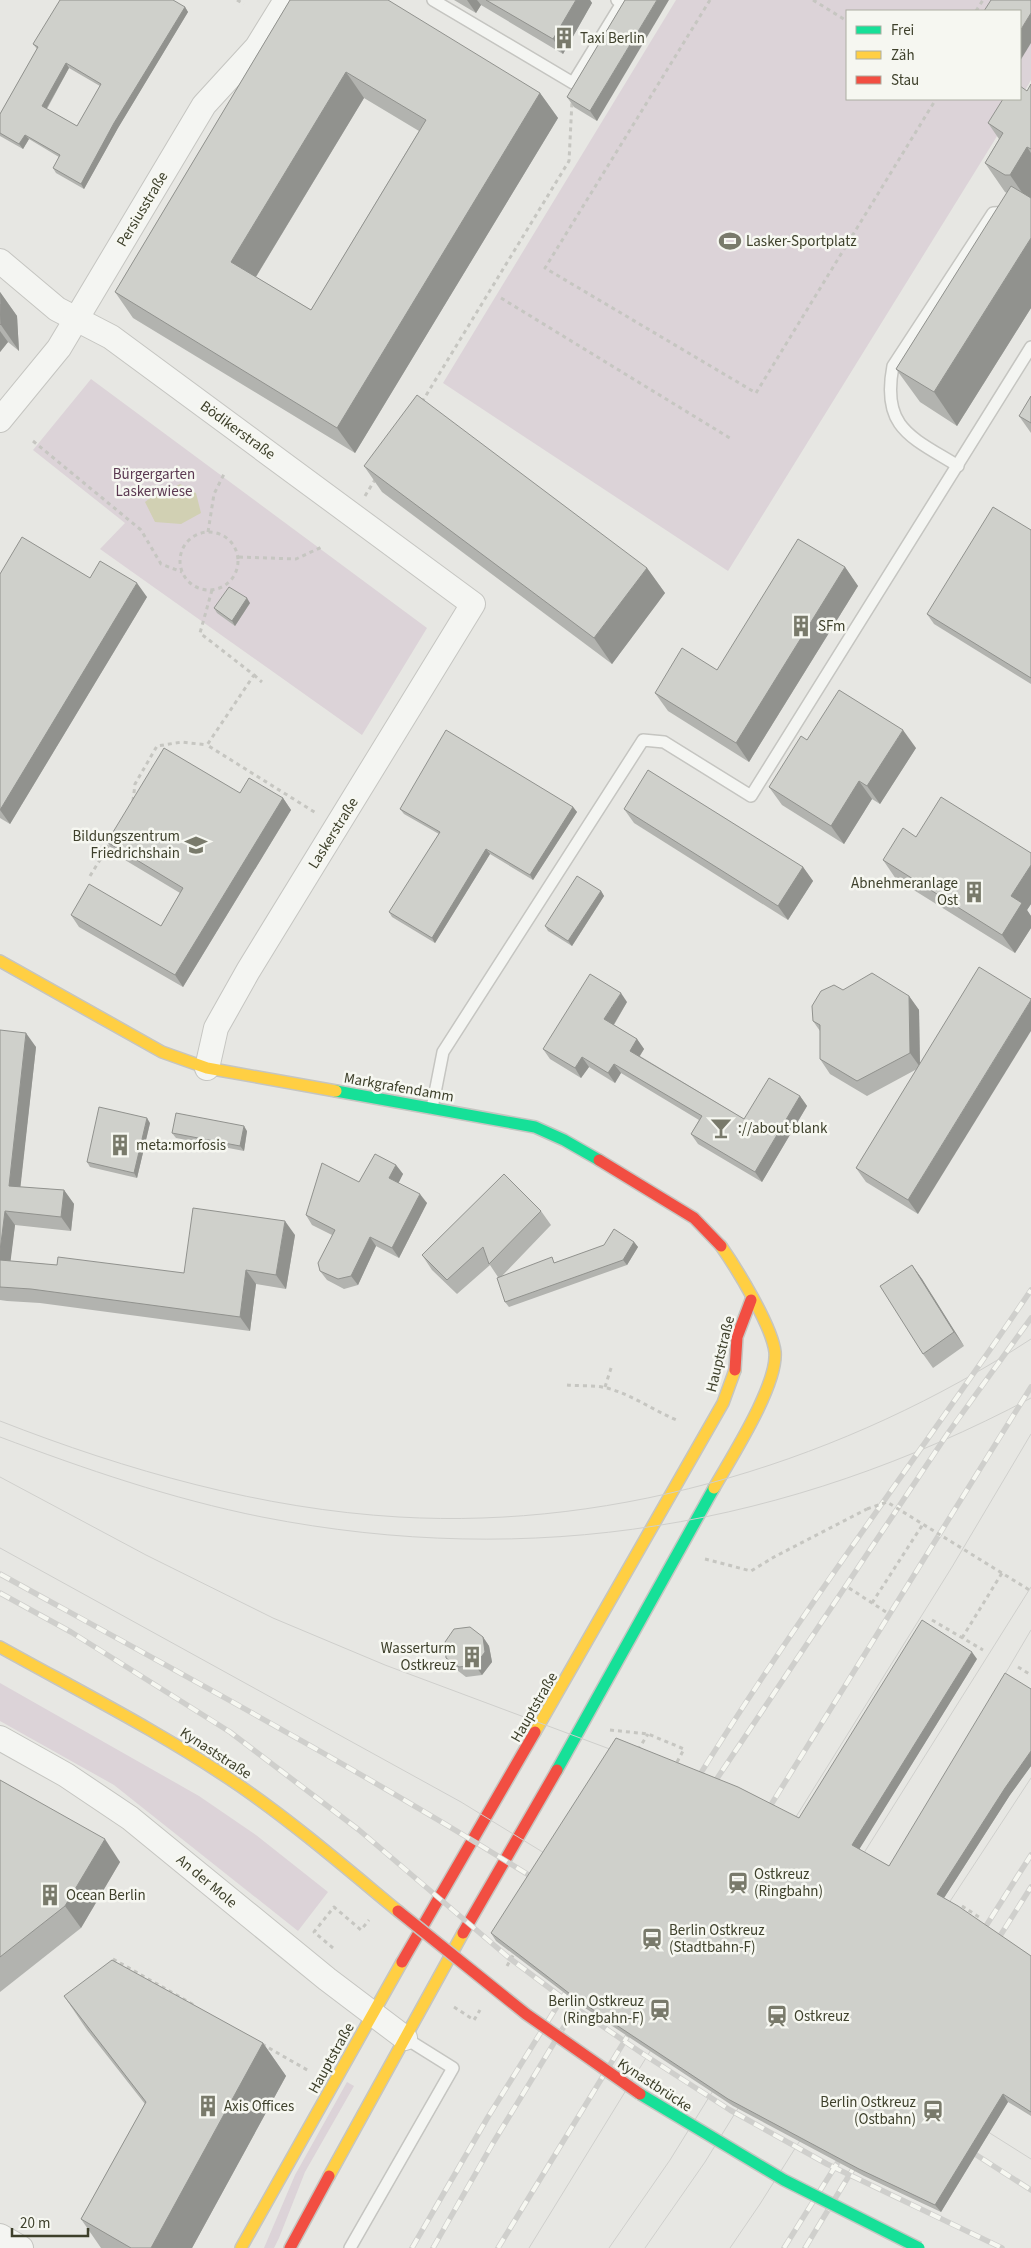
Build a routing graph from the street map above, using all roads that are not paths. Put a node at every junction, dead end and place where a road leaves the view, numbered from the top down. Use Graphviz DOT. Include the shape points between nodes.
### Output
graph roads {
  1 [pos="286,0"];
  2 [pos="433,0"];
  3 [pos="621,1"];
  4 [pos="1031,212"];
  5 [pos="0,261"];
  6 [pos="76,319"];
  7 [pos="1031,347"];
  8 [pos="0,420"];
  9 [pos="958,466"];
  10 [pos="474,604"];
  11 [pos="0,961"];
  12 [pos="206,1068"];
  13 [pos="432,1108"];
  14 [pos="751,1300"];
  15 [pos="0,1647"];
  16 [pos="0,1738"];
  17 [pos="398,1910"];
  18 [pos="373,2014"];
  19 [pos="405,2038"];
  20 [pos="0,2236"];
  21 [pos="21,2248"];
  22 [pos="241,2248"];
  23 [pos="290,2248"];
  24 [pos="350,2248"];
  25 [pos="919,2248"];
  1 -- 6 [label="street, Persiusstraße" via="257,47 204,105"];
  2 -- 3 [label="lane" via="573,83"];
  4 -- 9 [label="lane" via="992,213 893,366 889,403 908,436"];
  5 -- 6 [label="street, Bödikerstraße"];
  6 -- 8 [label="street, Persiusstraße" via="58,348"];
  6 -- 10 [label="street, Bödikerstraße" via="111,337"];
  7 -- 9 [label="lane"];
  9 -- 13 [label="lane" via="751,796 664,742 643,740 443,1052"];
  10 -- 12 [label="street, Laskerstraße" via="216,1028"];
  11 -- 12 [label="main road, Markgrafendamm" via="162,1052"];
  12 -- 13 [label="main road, Markgrafendamm"];
  13 -- 14 [label="main road, Markgrafendamm" via="516,1123 550,1133 671,1203 694,1218 722,1246"];
  14 -- 18 [label="main road, Hauptstraße" via="737,1337 735,1370 723,1403"];
  14 -- 19 [label="main road, Hauptstraße" via="772,1338 775,1354 762,1404"];
  15 -- 17 [label="main road, Kynaststraße" via="154,1732 233,1781"];
  16 -- 18 [label="street, An der Mole" via="66,1774 130,1818"];
  17 -- 25 [label="main road, Kynastbrücke, bridge" via="528,2016 665,2110 765,2170"];
  18 -- 19 [label="street, An der Mole"];
  18 -- 22 [label="main road, Hauptstraße"];
  19 -- 23 [label="main road, Hauptstraße"];
  19 -- 24 [label="lane" via="453,2068"];
  20 -- 21 [label="street"];
}
